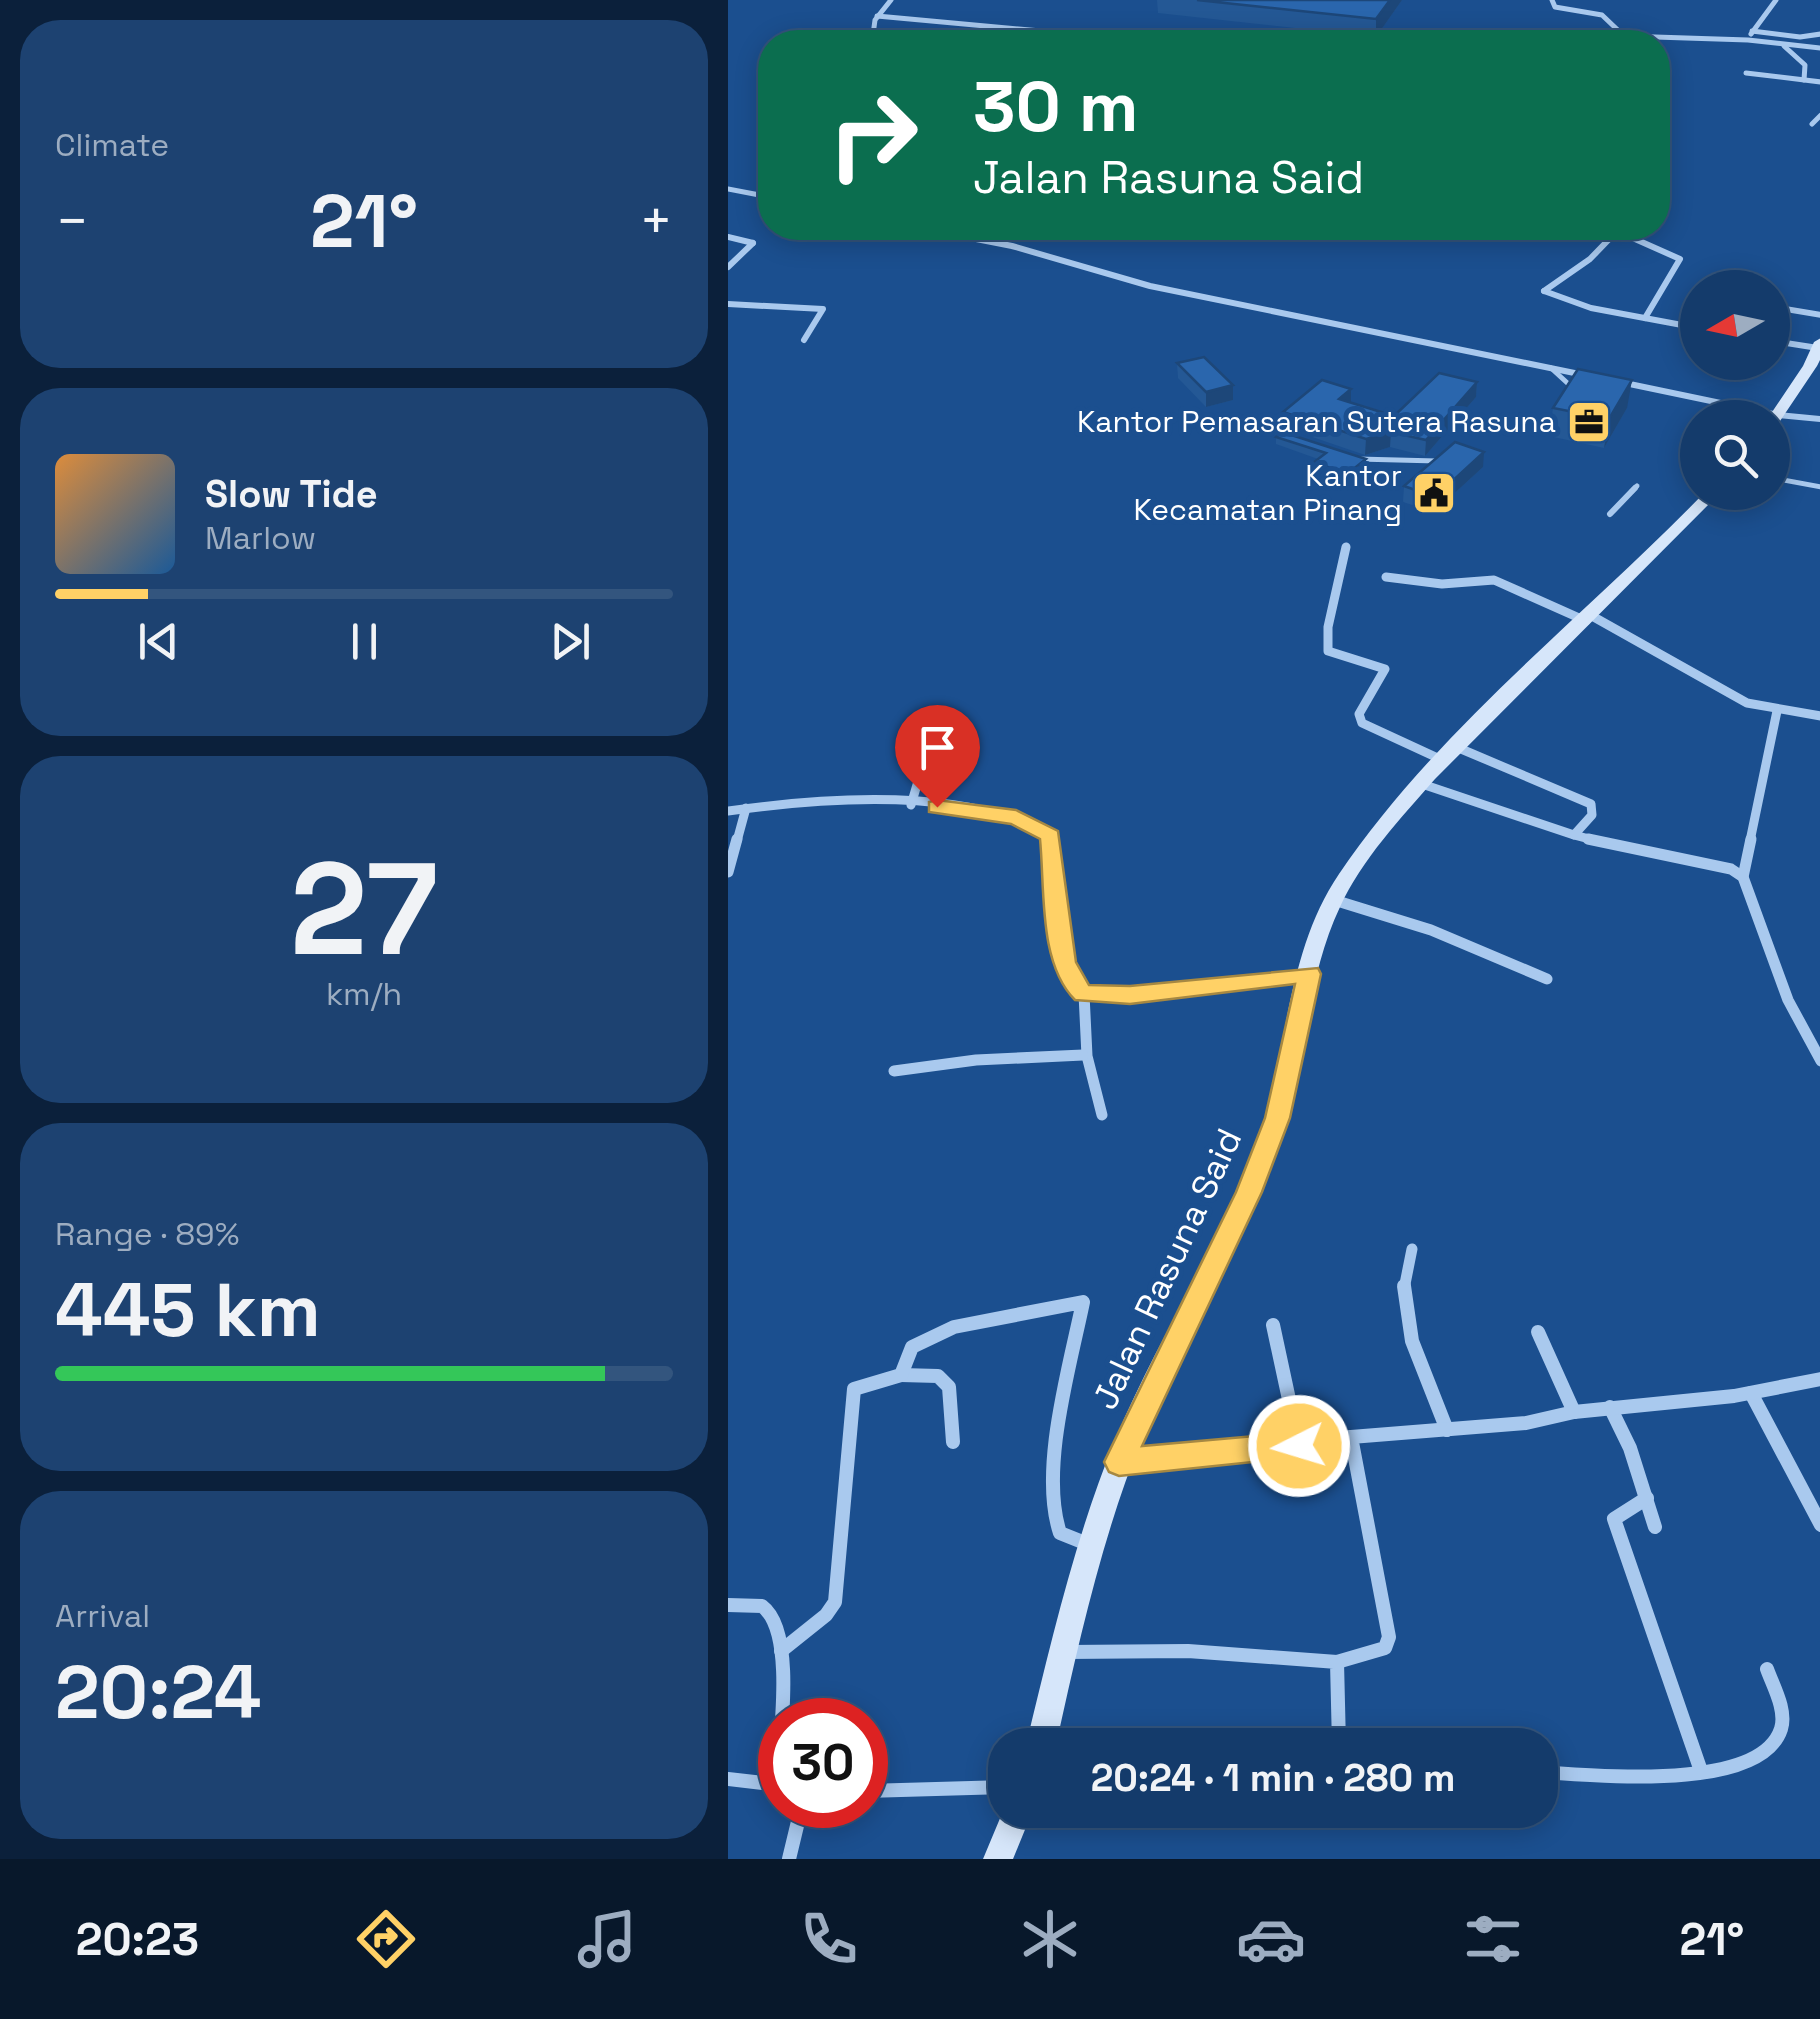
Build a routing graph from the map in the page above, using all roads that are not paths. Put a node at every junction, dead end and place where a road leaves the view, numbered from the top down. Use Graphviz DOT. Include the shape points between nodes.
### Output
graph roads {
  1 [pos="891,0"];
  2 [pos="1552,0"];
  3 [pos="1776,0"];
  4 [pos="877,16"];
  5 [pos="874,30"];
  6 [pos="1030,30"];
  7 [pos="1616,30"];
  8 [pos="1752,31"];
  9 [pos="1820,34"];
  10 [pos="1670,38"];
  11 [pos="1748,40"];
  12 [pos="1782,44"];
  13 [pos="1820,48"];
  14 [pos="1746,74"];
  15 [pos="1804,80"];
  16 [pos="1820,82"];
  17 [pos="1820,117"];
  18 [pos="1812,124"];
  19 [pos="728,189"];
  20 [pos="758,195"];
  21 [pos="728,237"];
  22 [pos="981,240"];
  23 [pos="1608,240"];
  24 [pos="1637,240"];
  25 [pos="728,268"];
  26 [pos="728,304"];
  27 [pos="1790,310"];
  28 [pos="1820,315"];
  29 [pos="1645,318"];
  30 [pos="1680,325"];
  31 [pos="804,340"];
  32 [pos="1790,342"];
  33 [pos="1819,345"];
  34 [pos="1551,368"];
  35 [pos="1648,388"];
  36 [pos="1583,391"];
  37 [pos="1631,392"];
  38 [pos="1699,400"];
  39 [pos="1786,400"];
  40 [pos="1790,418"];
  41 [pos="1820,418"];
  42 [pos="1239,420"];
  43 [pos="1305,442"];
  44 [pos="1342,454"];
  45 [pos="1438,460"];
  46 [pos="1790,481"];
  47 [pos="1637,486"];
  48 [pos="1820,487"];
  49 [pos="1696,510"];
  50 [pos="1610,514"];
  51 [pos="1346,546"];
  52 [pos="1386,577"];
  53 [pos="1589,618"];
  54 [pos="1777,711"];
  55 [pos="1820,716"];
  56 [pos="1446,752"];
  57 [pos="924,761"];
  58 [pos="1418,783"];
  59 [pos="911,805"];
  60 [pos="746,808"];
  61 [pos="728,811"];
  62 [pos="1574,836"];
  63 [pos="728,872"];
  64 [pos="1743,876"];
  65 [pos="1334,900"];
  66 [pos="1309,974"];
  67 [pos="1546,979"];
  68 [pos="1084,994"];
  69 [pos="1084,1056"];
  70 [pos="1820,1061"];
  71 [pos="894,1071"];
  72 [pos="1102,1115"];
  73 [pos="1412,1249"];
  74 [pos="1273,1326"];
  75 [pos="1538,1332"];
  76 [pos="901,1375"];
  77 [pos="1820,1379"];
  78 [pos="1751,1394"];
  79 [pos="1610,1407"];
  80 [pos="1574,1412"];
  81 [pos="1447,1430"];
  82 [pos="1351,1437"];
  83 [pos="954,1442"];
  84 [pos="1299,1446"];
  85 [pos="1119,1462"];
  86 [pos="1647,1498"];
  87 [pos="1820,1525"];
  88 [pos="1655,1527"];
  89 [pos="1091,1545"];
  90 [pos="728,1605"];
  91 [pos="781,1652"];
  92 [pos="1060,1652"];
  93 [pos="1337,1662"];
  94 [pos="1767,1668"];
  95 [pos="780,1698"];
  96 [pos="1044,1728"];
  97 [pos="1339,1728"];
  98 [pos="1701,1771"];
  99 [pos="1558,1773"];
  100 [pos="728,1779"];
  101 [pos="758,1783"];
  102 [pos="988,1788"];
  103 [pos="888,1790"];
  104 [pos="796,1828"];
  105 [pos="1011,1828"];
  106 [pos="789,1859"];
  107 [pos="998,1859"];
  1 -- 4 [label="street"];
  2 -- 7 [label="street" via="1555,8 1602,15"];
  3 -- 8 [label="street"];
  4 -- 5 [label="street"];
  4 -- 6 [label="street"];
  8 -- 9 [label="street"];
  8 -- 11 [label="street"];
  10 -- 11 [label="street"];
  11 -- 12 [label="street"];
  12 -- 13 [label="street"];
  12 -- 15 [label="street" via="1805,65"];
  14 -- 15 [label="street"];
  15 -- 16 [label="street"];
  17 -- 18 [label="street"];
  19 -- 20 [label="street"];
  21 -- 25 [label="street" via="753,243"];
  22 -- 34 [label="street" via="1150,286"];
  23 -- 29 [label="street" via="1544,291"];
  24 -- 29 [label="street" via="1680,259"];
  26 -- 31 [label="street" via="823,310"];
  27 -- 28 [label="street"];
  29 -- 30 [label="street"];
  32 -- 33 [label="street"];
  33 -- 39 [label="main road"];
  34 -- 35 [label="street"];
  34 -- 36 [label="lane" via="1568,388"];
  35 -- 37 [label="lane"];
  35 -- 38 [label="street"];
  40 -- 41 [label="street"];
  42 -- 43 [label="lane"];
  44 -- 45 [label="lane" via="1366,461"];
  46 -- 48 [label="lane"];
  47 -- 50 [label="lane"];
  49 -- 53 [label="main road, Jalan Rasuna Said"];
  51 -- 56 [label="street" via="1328,652 1385,669 1359,714 1362,723"];
  52 -- 53 [label="street" via="1442,584 1494,580"];
  53 -- 54 [label="street" via="1716,688"];
  53 -- 56 [label="main road, Jalan Rasuna Said"];
  54 -- 55 [label="street"];
  54 -- 64 [label="street"];
  56 -- 58 [label="main road, Jalan Rasuna Said"];
  56 -- 62 [label="street" via="1591,804 1592,815"];
  57 -- 59 [label="street"];
  58 -- 62 [label="street"];
  58 -- 65 [label="main road, Jalan Rasuna Said"];
  59 -- 60 [label="street" via="802,800"];
  59 -- 68 [label="street" via="1016,817 1050,836 1064,962"];
  60 -- 61 [label="street"];
  60 -- 63 [label="street"];
  62 -- 64 [label="street"];
  64 -- 70 [label="street" via="1788,1000"];
  65 -- 66 [label="main road, Jalan Rasuna Said"];
  65 -- 67 [label="street" via="1431,930"];
  66 -- 68 [label="street" via="1130,995"];
  66 -- 85 [label="main road, Jalan Rasuna Said" via="1278,1118"];
  68 -- 69 [label="street"];
  69 -- 71 [label="street"];
  69 -- 72 [label="street"];
  73 -- 81 [label="street" via="1404,1297"];
  74 -- 84 [label="street"];
  75 -- 80 [label="street"];
  76 -- 83 [label="street" via="938,1376 949,1388"];
  76 -- 89 [label="street" via="912,1348 929,1337 1083,1302 1051,1512 1060,1533"];
  76 -- 91 [label="street" via="854,1389 835,1602"];
  77 -- 78 [label="street"];
  78 -- 79 [label="street"];
  78 -- 87 [label="street"];
  79 -- 80 [label="street"];
  79 -- 86 [label="street"];
  80 -- 81 [label="street" via="1526,1424"];
  81 -- 82 [label="street"];
  82 -- 84 [label="street"];
  82 -- 93 [label="street" via="1388,1636 1385,1648"];
  84 -- 85 [label="street"];
  85 -- 89 [label="main road, Jalan Rasuna Said"];
  86 -- 88 [label="street"];
  86 -- 98 [label="street" via="1614,1520"];
  89 -- 92 [label="main road, Jalan Rasuna Said"];
  90 -- 91 [label="street" via="758,1603 770,1612"];
  91 -- 95 [label="street"];
  92 -- 93 [label="street" via="1188,1651"];
  92 -- 96 [label="main road, Jalan Rasuna Said"];
  93 -- 97 [label="street"];
  94 -- 98 [label="street" via="1781,1731 1763,1756"];
  98 -- 99 [label="street" via="1658,1777"];
  100 -- 101 [label="street"];
  102 -- 103 [label="street"];
  104 -- 106 [label="street"];
  105 -- 107 [label="main road"];
}
